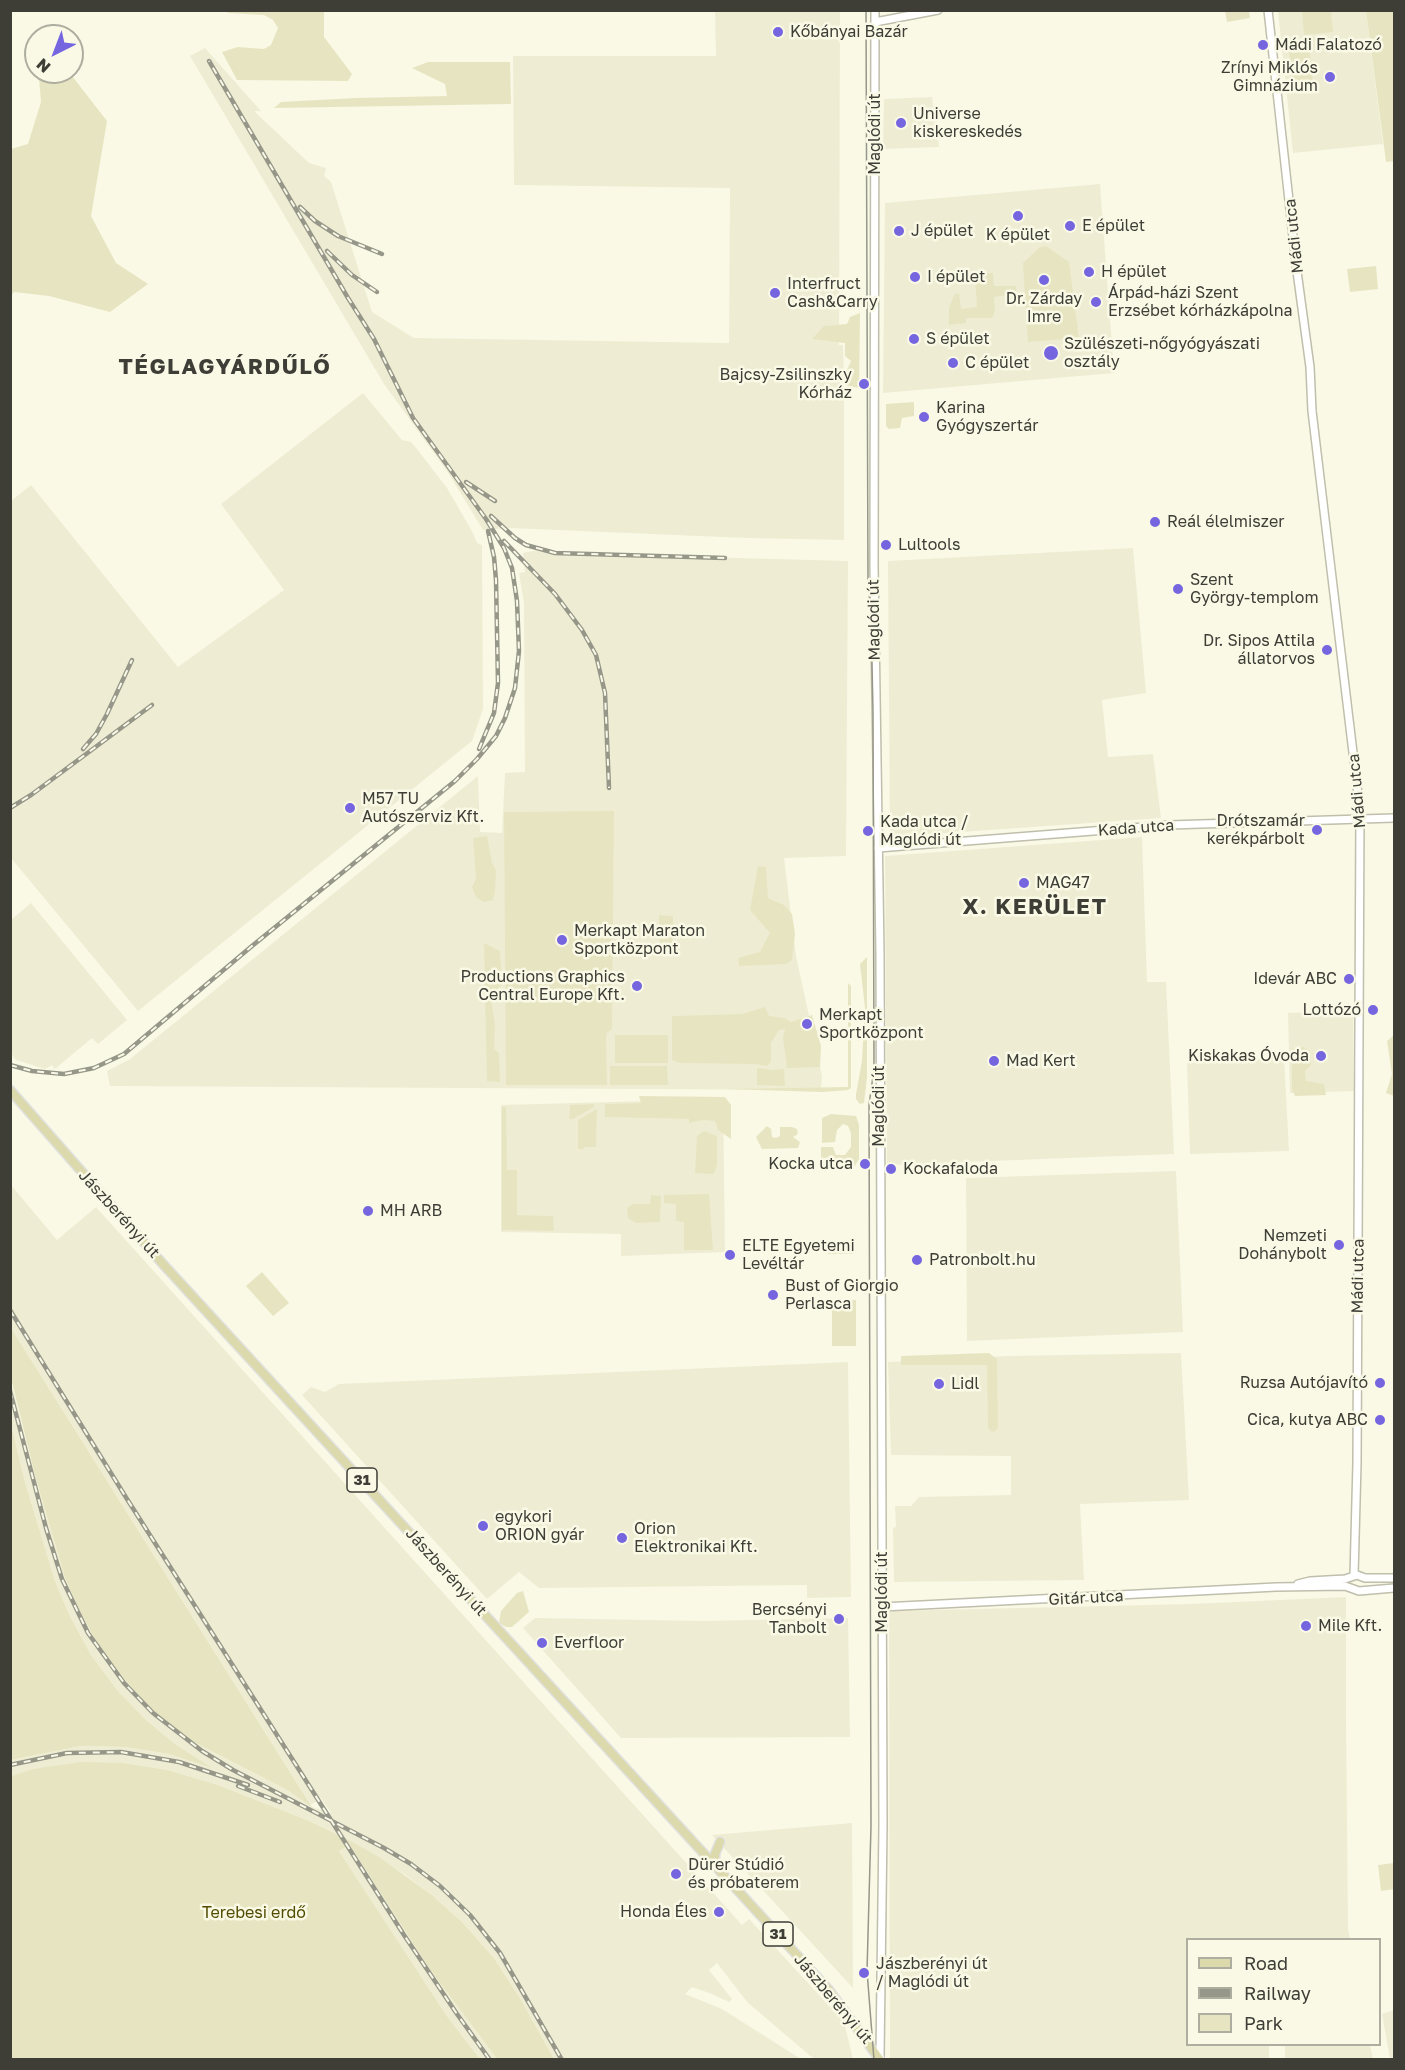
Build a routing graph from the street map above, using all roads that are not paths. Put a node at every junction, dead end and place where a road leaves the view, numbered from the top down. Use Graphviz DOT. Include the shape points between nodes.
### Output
graph roads {
  1 [pos="875,10"];
  2 [pos="938,10"];
  3 [pos="1268,10"];
  4 [pos="875,22"];
  5 [pos="1395,818"];
  6 [pos="1361,819"];
  7 [pos="878,848"];
  8 [pos="10,1090"];
  9 [pos="1353,1576"];
  10 [pos="1365,1578"];
  11 [pos="1395,1578"];
  12 [pos="1290,1587"];
  13 [pos="1351,1588"];
  14 [pos="1395,1588"];
  15 [pos="1362,1591"];
  16 [pos="882,1607"];
  17 [pos="720,1842"];
  18 [pos="714,1866"];
  19 [pos="880,2058"];
  1 -- 4 [label="street, Maglódi út"];
  2 -- 4 [label="street"];
  3 -- 6 [label="street, Mádi utca"];
  4 -- 7 [label="street, Maglódi út"];
  5 -- 6 [label="street, Kada utca"];
  6 -- 7 [label="street, Kada utca" via="1169,825"];
  6 -- 9 [label="street, Mádi utca"];
  7 -- 16 [label="street, Maglódi út"];
  8 -- 18 [label="main road, Jászberényi út / 31" via="162,1263"];
  9 -- 10 [label="street"];
  9 -- 12 [label="street, Gitár utca"];
  9 -- 13 [label="street"];
  10 -- 11 [label="street"];
  10 -- 15 [label="street"];
  12 -- 13 [label="street, Gitár utca"];
  12 -- 16 [label="street, Gitár utca"];
  13 -- 15 [label="street"];
  14 -- 15 [label="street"];
  16 -- 19 [label="street, Maglódi út"];
  17 -- 18 [label="main road"];
  18 -- 19 [label="main road, Jászberényi út / 31" via="829,1990"];
}
